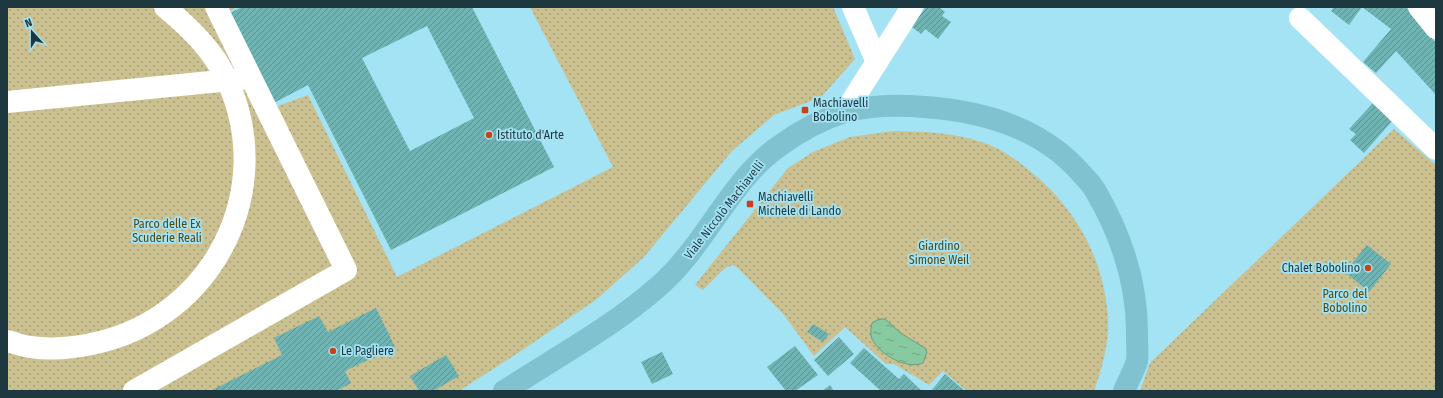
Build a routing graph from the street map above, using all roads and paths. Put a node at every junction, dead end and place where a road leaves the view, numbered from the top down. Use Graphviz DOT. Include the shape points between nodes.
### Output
graph roads {
  1 [pos="165,7"];
  2 [pos="170,7"];
  3 [pos="181,7"];
  4 [pos="216,7"];
  5 [pos="853,7"];
  6 [pos="912,7"];
  7 [pos="1419,7"];
  8 [pos="1300,18"];
  9 [pos="1436,28"];
  10 [pos="877,62"];
  11 [pos="251,78"];
  12 [pos="227,80"];
  13 [pos="7,102"];
  14 [pos="845,112"];
  15 [pos="1436,149"];
  16 [pos="7,341"];
  17 [pos="134,391"];
  18 [pos="504,391"];
  19 [pos="1124,391"];
  1 -- 12 [label="street" via="198,37"];
  2 -- 3 [label="street"];
  4 -- 11 [label="street"];
  5 -- 10 [label="street"];
  6 -- 10 [label="street"];
  7 -- 9 [label="street"];
  8 -- 15 [label="street"];
  10 -- 14 [label="street"];
  11 -- 12 [label="street"];
  11 -- 17 [label="street" via="346,270"];
  12 -- 13 [label="street"];
  12 -- 16 [label="street" via="241,122 245,167 238,211 221,253 194,289 160,318 119,338 75,348 30,347"];
  14 -- 18 [label="main road, Viale Niccolò Machiavelli" via="812,126 777,147 754,169 687,258 644,299"];
  14 -- 19 [label="main road, Viale Niccolò Machiavelli" via="905,105 954,109 1003,121 1028,132 1066,156 1094,187 1126,254 1137,310 1137,359"];
}
